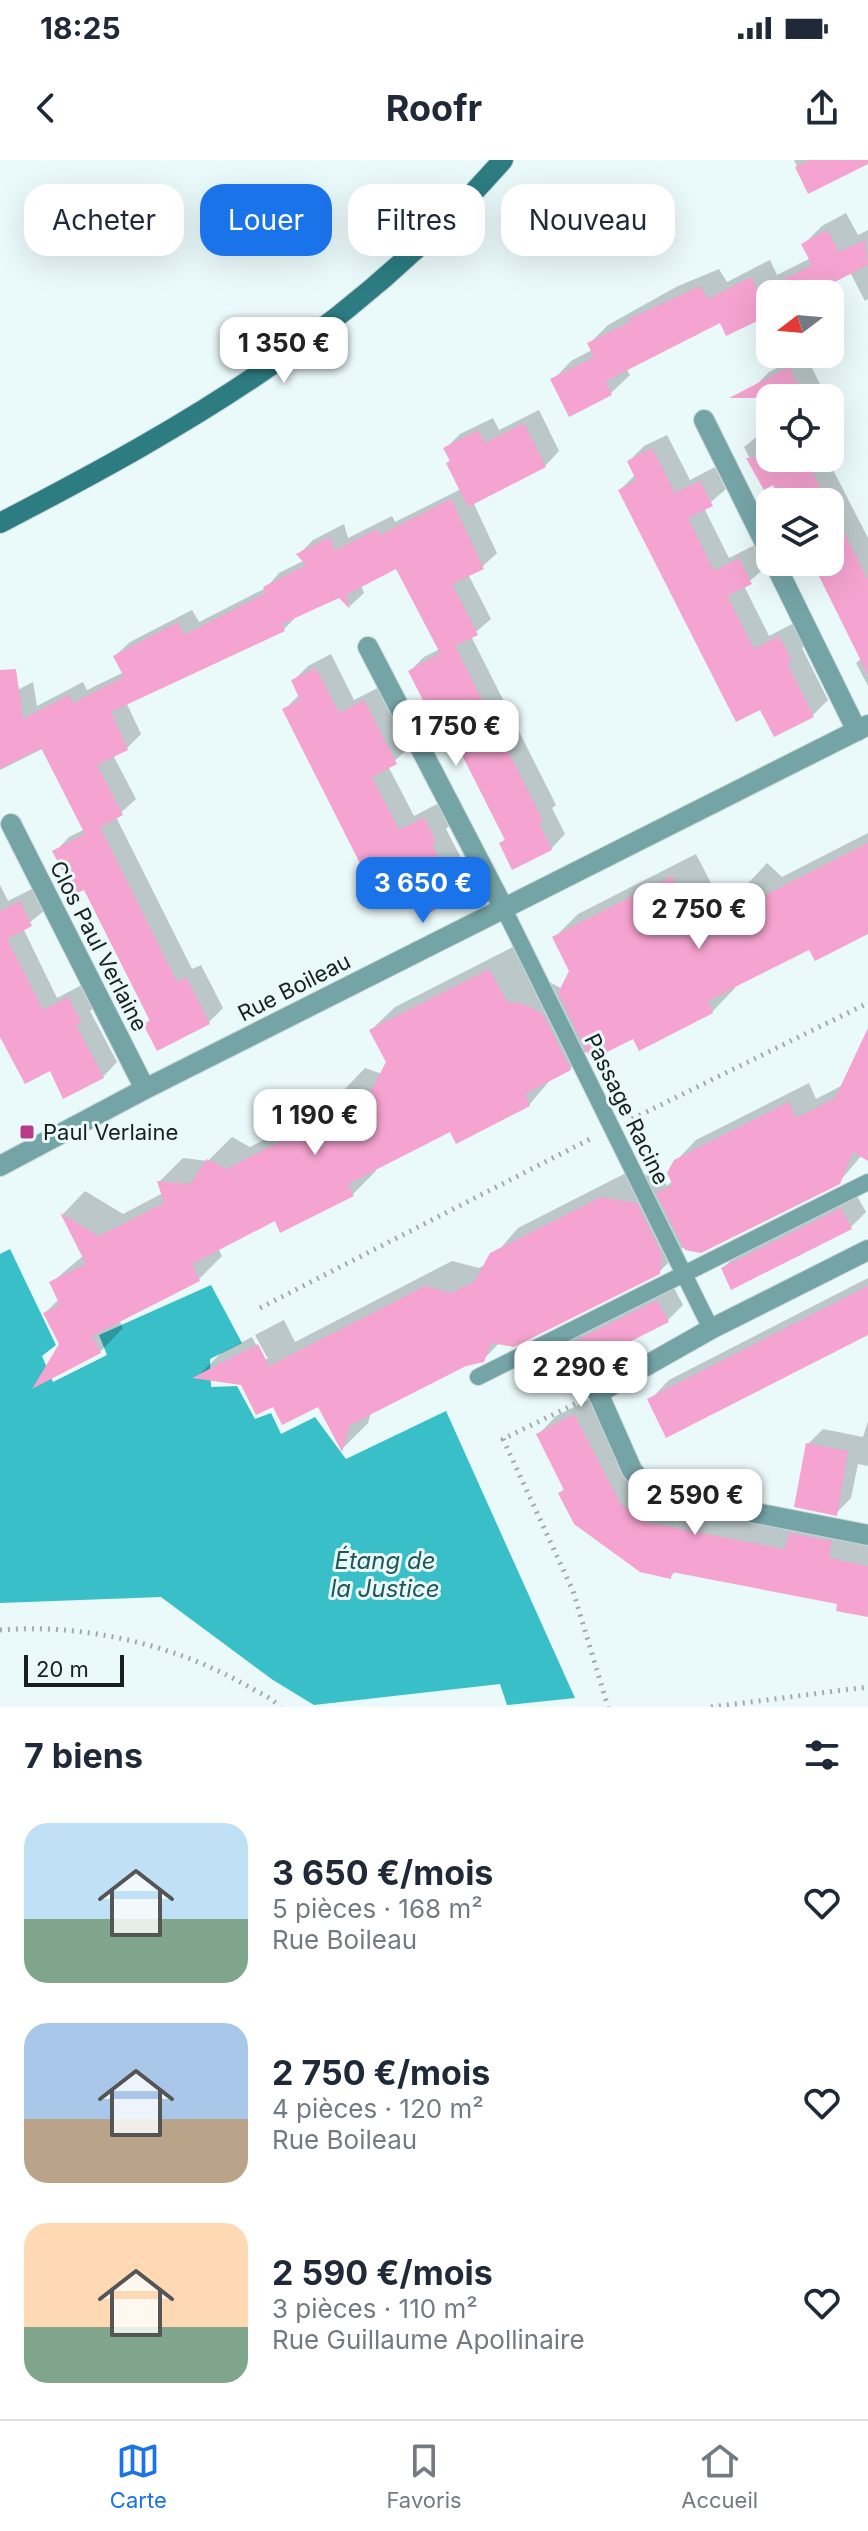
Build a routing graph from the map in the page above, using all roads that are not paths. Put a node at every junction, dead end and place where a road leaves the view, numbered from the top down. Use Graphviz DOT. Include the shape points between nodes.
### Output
graph roads {
  1 [pos="503,160"];
  2 [pos="704,420"];
  3 [pos="0,523"];
  4 [pos="756,525"];
  5 [pos="782,576"];
  6 [pos="368,647"];
  7 [pos="863,728"];
  8 [pos="11,824"];
  9 [pos="504,909"];
  10 [pos="145,1089"];
  11 [pos="0,1166"];
  12 [pos="868,1182"];
  13 [pos="868,1250"];
  14 [pos="683,1273"];
  15 [pos="711,1329"];
  16 [pos="478,1377"];
  17 [pos="868,1535"];
  1 -- 3 [label="street" via="453,217 337,321 229,397"];
  2 -- 4 [label="street"];
  5 -- 7 [label="street"];
  6 -- 9 [label="street"];
  7 -- 9 [label="street, Rue Boileau"];
  8 -- 10 [label="street, Clos Paul Verlaine"];
  9 -- 10 [label="street, Rue Boileau"];
  9 -- 14 [label="lane, Passage Racine"];
  10 -- 11 [label="street, Rue Boileau"];
  12 -- 14 [label="lane"];
  13 -- 15 [label="street"];
  14 -- 15 [label="lane, Passage Racine"];
  14 -- 16 [label="lane"];
  15 -- 17 [label="street" via="598,1393 632,1470 650,1492"];
}
